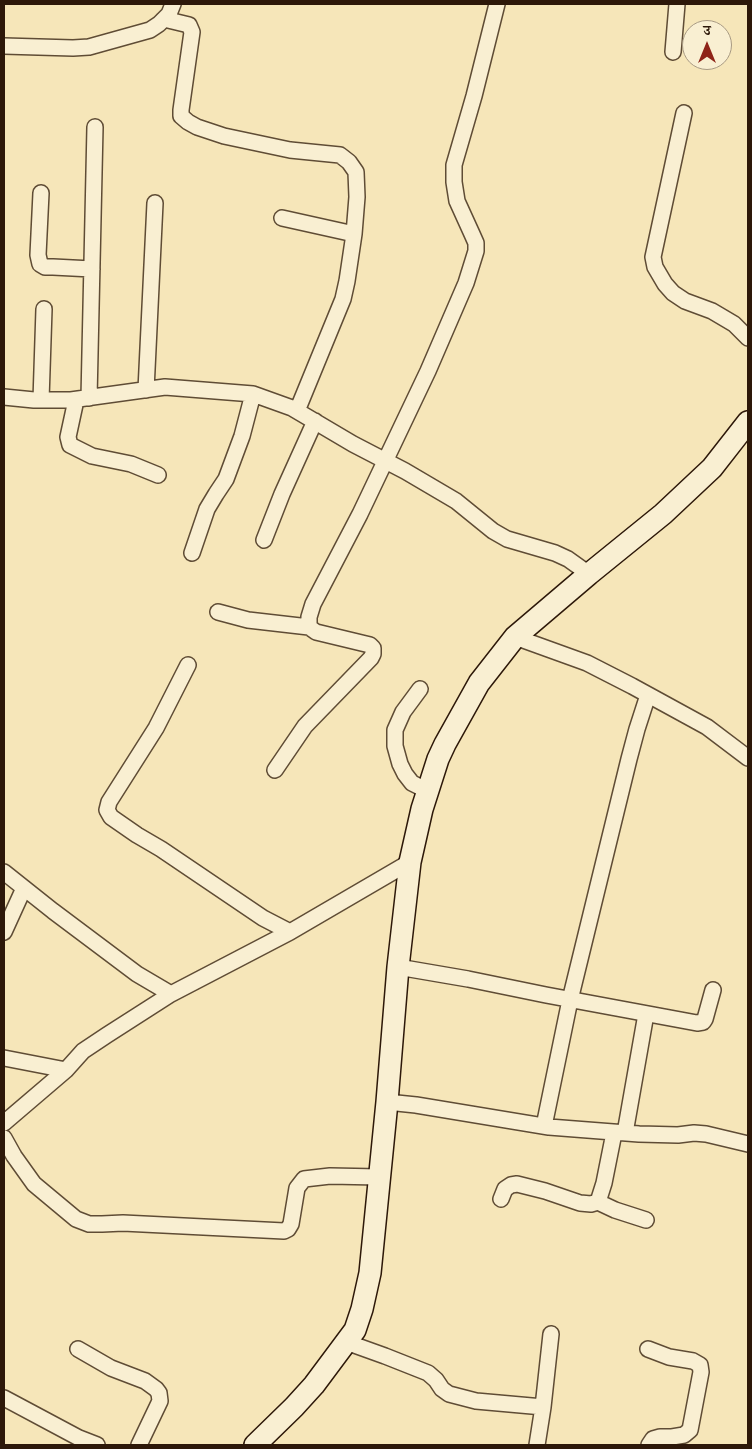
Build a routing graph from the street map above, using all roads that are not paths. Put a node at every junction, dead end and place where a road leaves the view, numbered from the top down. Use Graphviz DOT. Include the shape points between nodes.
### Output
graph roads {
  1 [pos="173,4"];
  2 [pos="497,4"];
  3 [pos="677,4"];
  4 [pos="164,19"];
  5 [pos="4,46"];
  6 [pos="673,52"];
  7 [pos="684,113"];
  8 [pos="94,127"];
  9 [pos="41,193"];
  10 [pos="155,203"];
  11 [pos="282,218"];
  12 [pos="354,234"];
  13 [pos="92,269"];
  14 [pos="44,309"];
  15 [pos="748,338"];
  16 [pos="146,390"];
  17 [pos="253,394"];
  18 [pos="4,397"];
  19 [pos="82,399"];
  20 [pos="41,400"];
  21 [pos="297,411"];
  22 [pos="315,421"];
  23 [pos="748,422"];
  24 [pos="386,461"];
  25 [pos="158,475"];
  26 [pos="264,540"];
  27 [pos="192,553"];
  28 [pos="589,574"];
  29 [pos="218,612"];
  30 [pos="309,627"];
  31 [pos="514,637"];
  32 [pos="188,664"];
  33 [pos="420,689"];
  34 [pos="648,695"];
  35 [pos="748,758"];
  36 [pos="275,770"];
  37 [pos="428,791"];
  38 [pos="410,862"];
  39 [pos="4,872"];
  40 [pos="24,888"];
  41 [pos="4,932"];
  42 [pos="290,932"];
  43 [pos="398,967"];
  44 [pos="713,990"];
  45 [pos="171,994"];
  46 [pos="570,1000"];
  47 [pos="646,1014"];
  48 [pos="4,1058"];
  49 [pos="66,1070"];
  50 [pos="387,1102"];
  51 [pos="4,1123"];
  52 [pos="544,1126"];
  53 [pos="620,1133"];
  54 [pos="4,1138"];
  55 [pos="748,1144"];
  56 [pos="380,1177"];
  57 [pos="500,1199"];
  58 [pos="598,1202"];
  59 [pos="646,1220"];
  60 [pos="550,1334"];
  61 [pos="346,1342"];
  62 [pos="78,1349"];
  63 [pos="648,1349"];
  64 [pos="4,1398"];
  65 [pos="543,1407"];
  66 [pos="77,1442"];
  67 [pos="97,1445"];
  68 [pos="139,1445"];
  69 [pos="255,1445"];
  70 [pos="537,1445"];
  71 [pos="649,1445"];
  1 -- 4 [label="street"];
  2 -- 24 [label="street" via="454,165 457,201 476,243 476,251 466,284"];
  3 -- 6 [label="street"];
  4 -- 5 [label="street" via="150,30 89,47"];
  4 -- 12 [label="street" via="189,25 192,32 181,116 197,127 224,136 290,150 340,155 356,172"];
  7 -- 15 [label="street" via="653,257 655,267 673,293 734,324"];
  8 -- 13 [label="street"];
  9 -- 13 [label="street" via="40,264 53,268"];
  10 -- 16 [label="street"];
  11 -- 12 [label="street"];
  12 -- 21 [label="street" via="343,299"];
  13 -- 19 [label="street"];
  14 -- 20 [label="street"];
  16 -- 17 [label="street" via="165,387"];
  16 -- 19 [label="street"];
  17 -- 21 [label="street"];
  17 -- 27 [label="street" via="226,479 208,509"];
  18 -- 20 [label="street"];
  19 -- 20 [label="street"];
  19 -- 25 [label="street" via="68,437 70,445 92,456 131,464"];
  21 -- 22 [label="street"];
  22 -- 24 [label="street"];
  22 -- 26 [label="street"];
  23 -- 28 [label="main road" via="712,468 664,514"];
  24 -- 28 [label="street" via="456,501 507,539 555,553"];
  24 -- 30 [label="street" via="313,604"];
  28 -- 31 [label="main road"];
  29 -- 30 [label="street" via="248,620"];
  30 -- 36 [label="street" via="316,632 370,645 373,654 305,726"];
  31 -- 34 [label="street" via="586,663"];
  31 -- 37 [label="main road" via="466,706 438,759"];
  32 -- 42 [label="street" via="156,728 109,802 108,810 111,817 137,835 263,918"];
  33 -- 37 [label="street" via="395,730 395,746 405,774 412,783"];
  34 -- 35 [label="street" via="707,728"];
  34 -- 46 [label="street" via="629,759"];
  37 -- 38 [label="main road"];
  38 -- 42 [label="street"];
  38 -- 43 [label="main road"];
  39 -- 40 [label="street"];
  40 -- 41 [label="street"];
  40 -- 45 [label="street" via="129,968"];
  42 -- 45 [label="street"];
  43 -- 46 [label="street"];
  43 -- 50 [label="main road"];
  44 -- 47 [label="street" via="704,1022"];
  45 -- 49 [label="street" via="83,1051"];
  46 -- 47 [label="street"];
  46 -- 52 [label="street"];
  47 -- 53 [label="street"];
  48 -- 49 [label="street"];
  49 -- 51 [label="street"];
  50 -- 52 [label="street"];
  50 -- 56 [label="main road"];
  52 -- 53 [label="street"];
  53 -- 55 [label="street" via="706,1134"];
  53 -- 58 [label="street"];
  54 -- 56 [label="street" via="34,1184 76,1219 89,1224 284,1231 291,1224 297,1188 304,1179"];
  56 -- 61 [label="main road" via="370,1273 356,1330"];
  57 -- 58 [label="street" via="506,1189 518,1184 580,1203"];
  58 -- 59 [label="street"];
  60 -- 65 [label="street"];
  61 -- 65 [label="street" via="428,1374 449,1394 476,1401"];
  61 -- 69 [label="main road" via="314,1385"];
  62 -- 68 [label="street" via="111,1368 145,1381 160,1393 160,1401"];
  63 -- 71 [label="street" via="693,1361 700,1365 702,1372 690,1430 684,1435 653,1439"];
  64 -- 66 [label="street"];
  65 -- 70 [label="street"];
  66 -- 67 [label="street"];
}
